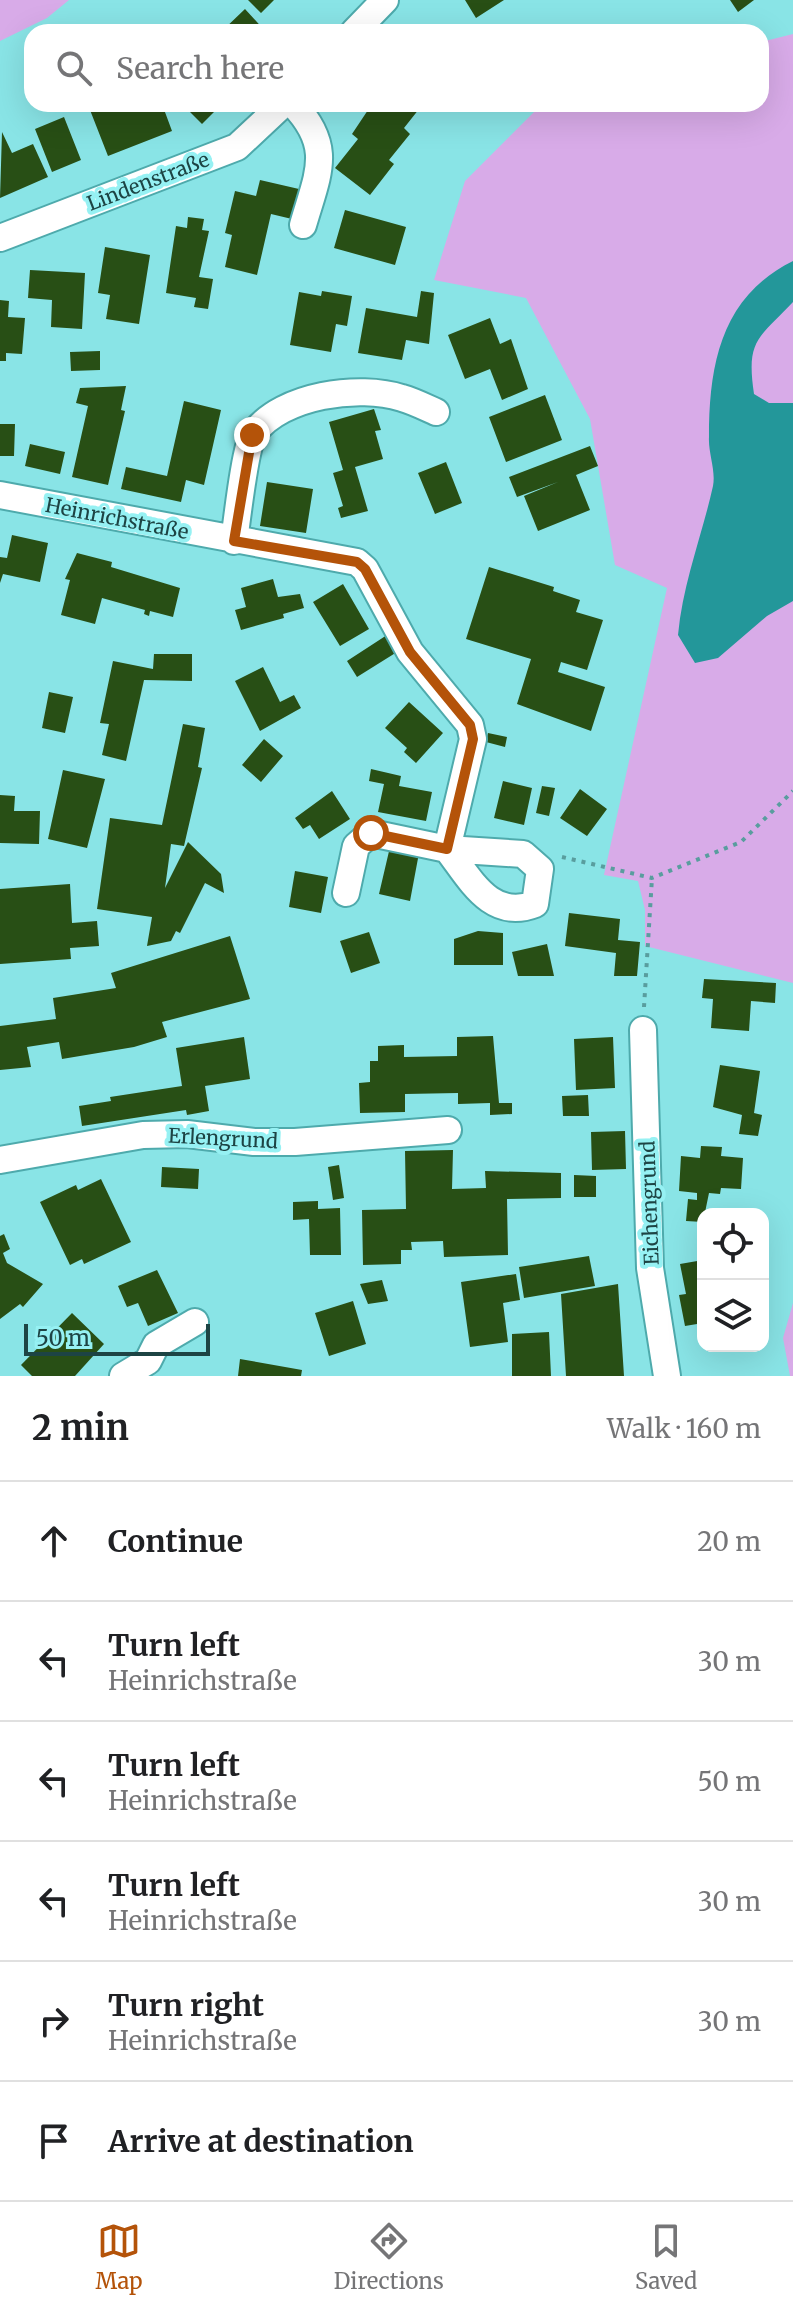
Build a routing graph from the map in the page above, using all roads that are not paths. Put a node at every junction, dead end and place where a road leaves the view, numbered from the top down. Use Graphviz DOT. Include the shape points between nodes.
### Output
graph roads {
  1 [pos="385,0"];
  2 [pos="362,24"];
  3 [pos="274,112"];
  4 [pos="300,112"];
  5 [pos="303,225"];
  6 [pos="0,238"];
  7 [pos="436,412"];
  8 [pos="0,495"];
  9 [pos="234,541"];
  10 [pos="447,849"];
  11 [pos="346,893"];
  12 [pos="643,1030"];
  13 [pos="448,1130"];
  14 [pos="0,1160"];
  15 [pos="195,1322"];
  16 [pos="123,1376"];
  17 [pos="667,1376"];
  1 -- 2 [label="street"];
  3 -- 6 [label="street, Lindenstraße" via="237,147"];
  4 -- 5 [label="street" via="320,142"];
  7 -- 9 [label="street" via="400,397 359,392 272,414 252,435"];
  8 -- 9 [label="street, Heinrichstraße"];
  9 -- 10 [label="street, Heinrichstraße" via="357,562 365,569 410,652 470,725 473,739"];
  10 -- 10 [label="street" via="528,858 540,869 535,904 519,910 488,902"];
  10 -- 11 [label="street" via="371,833 356,846"];
  12 -- 17 [label="street, Eichengrund" via="650,1268"];
  13 -- 14 [label="street, Erlengrund" via="295,1142 143,1135"];
  15 -- 16 [label="street" via="156,1345 148,1361"];
}
